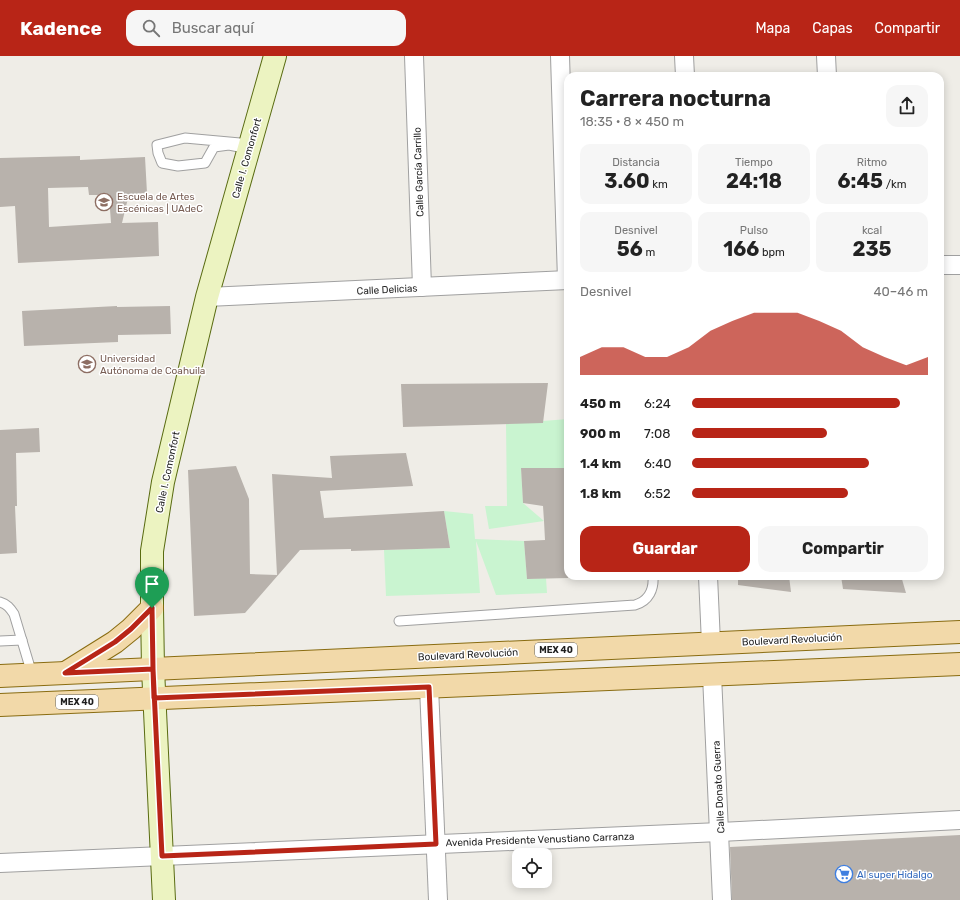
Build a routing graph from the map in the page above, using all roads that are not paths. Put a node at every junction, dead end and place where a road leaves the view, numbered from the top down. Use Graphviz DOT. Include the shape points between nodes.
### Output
graph roads {
  1 [pos="275,56"];
  2 [pos="414,56"];
  3 [pos="560,56"];
  4 [pos="684,56"];
  5 [pos="826,56"];
  6 [pos="685,72"];
  7 [pos="827,72"];
  8 [pos="250,146"];
  9 [pos="564,168"];
  10 [pos="960,265"];
  11 [pos="944,266"];
  12 [pos="564,280"];
  13 [pos="422,287"];
  14 [pos="207,297"];
  15 [pos="654,580"];
  16 [pos="708,580"];
  17 [pos="0,602"];
  18 [pos="152,608"];
  19 [pos="399,621"];
  20 [pos="960,632"];
  21 [pos="22,640"];
  22 [pos="0,641"];
  23 [pos="711,643"];
  24 [pos="960,664"];
  25 [pos="153,669"];
  26 [pos="65,673"];
  27 [pos="32,674"];
  28 [pos="712,675"];
  29 [pos="0,676"];
  30 [pos="429,687"];
  31 [pos="154,698"];
  32 [pos="0,705"];
  33 [pos="960,820"];
  34 [pos="720,832"];
  35 [pos="436,844"];
  36 [pos="162,856"];
  37 [pos="0,863"];
  38 [pos="164,900"];
  39 [pos="438,900"];
  40 [pos="722,900"];
  1 -- 8 [label="main road, Calle I. Comonfort"];
  2 -- 13 [label="street, Calle García Carrillo"];
  3 -- 9 [label="street"];
  4 -- 6 [label="street"];
  5 -- 7 [label="street"];
  8 -- 8 [label="lane" via="185,138 157,145 162,163 178,166 205,163 214,147"];
  8 -- 14 [label="main road, Calle I. Comonfort"];
  10 -- 11 [label="street"];
  12 -- 13 [label="street, Calle Delicias"];
  13 -- 14 [label="street, Calle Delicias"];
  14 -- 18 [label="main road, Calle I. Comonfort" via="163,482 152,551"];
  15 -- 19 [label="lane" via="648,597 635,605"];
  16 -- 23 [label="street"];
  17 -- 21 [label="lane" via="5,603 14,614"];
  18 -- 25 [label="main road, Calle I. Comonfort"];
  18 -- 26 [label="main road" via="115,642"];
  20 -- 23 [label="main road, Boulevard Revolución / MEX 40"];
  21 -- 22 [label="lane"];
  21 -- 27 [label="lane"];
  23 -- 25 [label="main road, Boulevard Revolución / MEX 40"];
  24 -- 28 [label="main road, MEX 40"];
  25 -- 26 [label="main road, Boulevard Revolución / MEX 40"];
  25 -- 31 [label="main road, Calle I. Comonfort"];
  26 -- 27 [label="main road, Boulevard Revolución / MEX 40"];
  27 -- 29 [label="main road, Boulevard Revolución / MEX 40"];
  28 -- 30 [label="main road, MEX 40"];
  28 -- 34 [label="street, Calle Donato Guerra"];
  30 -- 31 [label="main road, MEX 40"];
  30 -- 35 [label="street"];
  31 -- 32 [label="main road, MEX 40"];
  31 -- 36 [label="main road, Calle I. Comonfort"];
  33 -- 34 [label="street, Avenida Presidente Venustiano Carranza"];
  34 -- 35 [label="street, Avenida Presidente Venustiano Carranza"];
  34 -- 40 [label="street, Calle Donato Guerra"];
  35 -- 36 [label="street, Avenida Presidente Venustiano Carranza"];
  35 -- 39 [label="street"];
  36 -- 37 [label="street, Avenida Presidente Venustiano Carranza"];
  36 -- 38 [label="main road, Calle I. Comonfort"];
}
